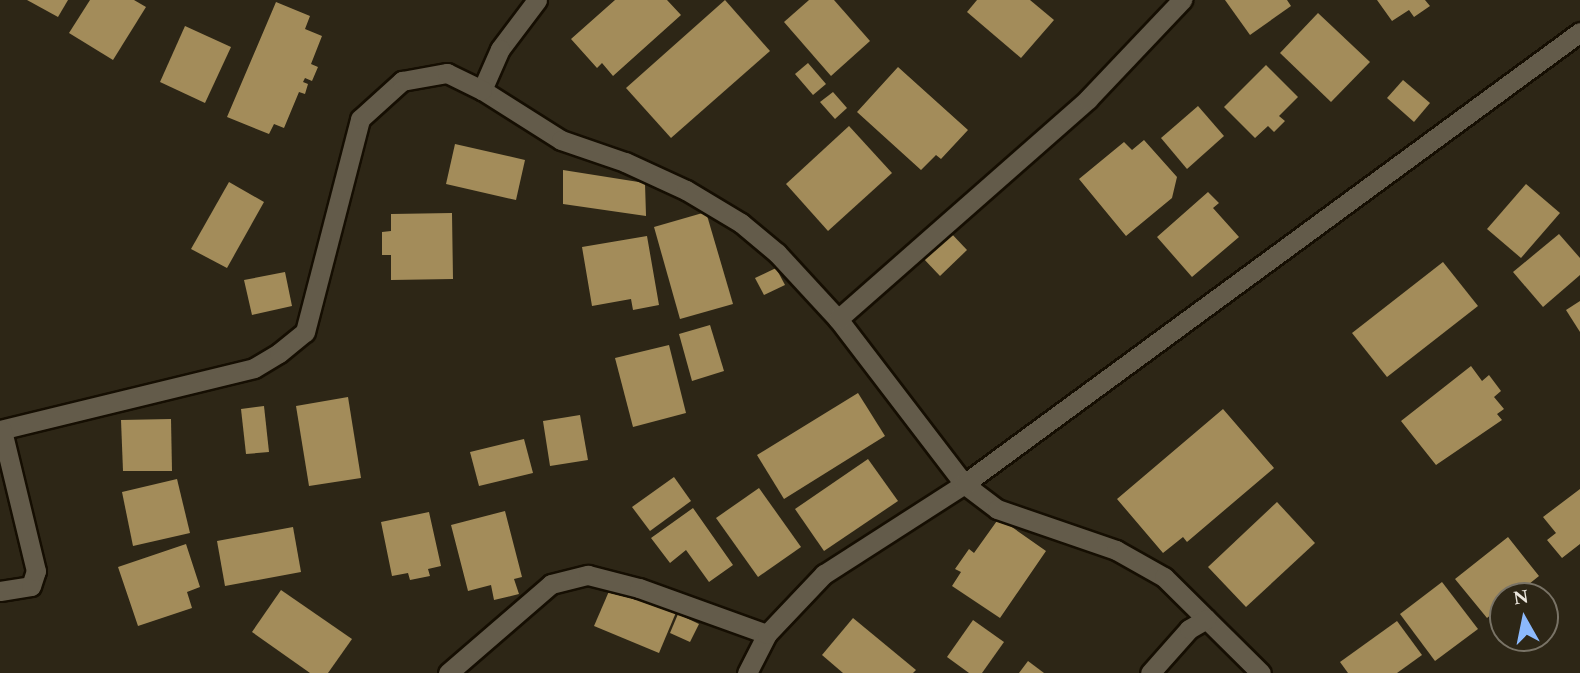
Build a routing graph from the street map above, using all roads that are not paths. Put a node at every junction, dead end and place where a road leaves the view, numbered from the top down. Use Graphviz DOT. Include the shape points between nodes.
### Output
graph roads {
  1 [pos="537,0"];
  2 [pos="1182,0"];
  3 [pos="1580,32"];
  4 [pos="482,90"];
  5 [pos="838,319"];
  6 [pos="1,430"];
  7 [pos="964,484"];
  8 [pos="0,591"];
  9 [pos="1206,619"];
  10 [pos="767,634"];
  11 [pos="448,673"];
  12 [pos="747,673"];
  13 [pos="1150,673"];
  14 [pos="1261,673"];
  1 -- 4 [label="street" via="500,48"];
  2 -- 5 [label="street" via="1088,99"];
  3 -- 7 [label="street"];
  4 -- 5 [label="street" via="561,140 686,190 741,223 777,253"];
  4 -- 6 [label="street" via="447,73 402,81 360,119 305,332 279,353 254,368"];
  5 -- 7 [label="street"];
  6 -- 8 [label="street" via="36,571 31,586"];
  7 -- 9 [label="street" via="997,509 1116,551 1152,570"];
  7 -- 10 [label="street" via="824,574"];
  9 -- 13 [label="street" via="1189,629"];
  9 -- 14 [label="street"];
  10 -- 11 [label="street" via="588,575 551,584"];
  10 -- 12 [label="street"];
}
